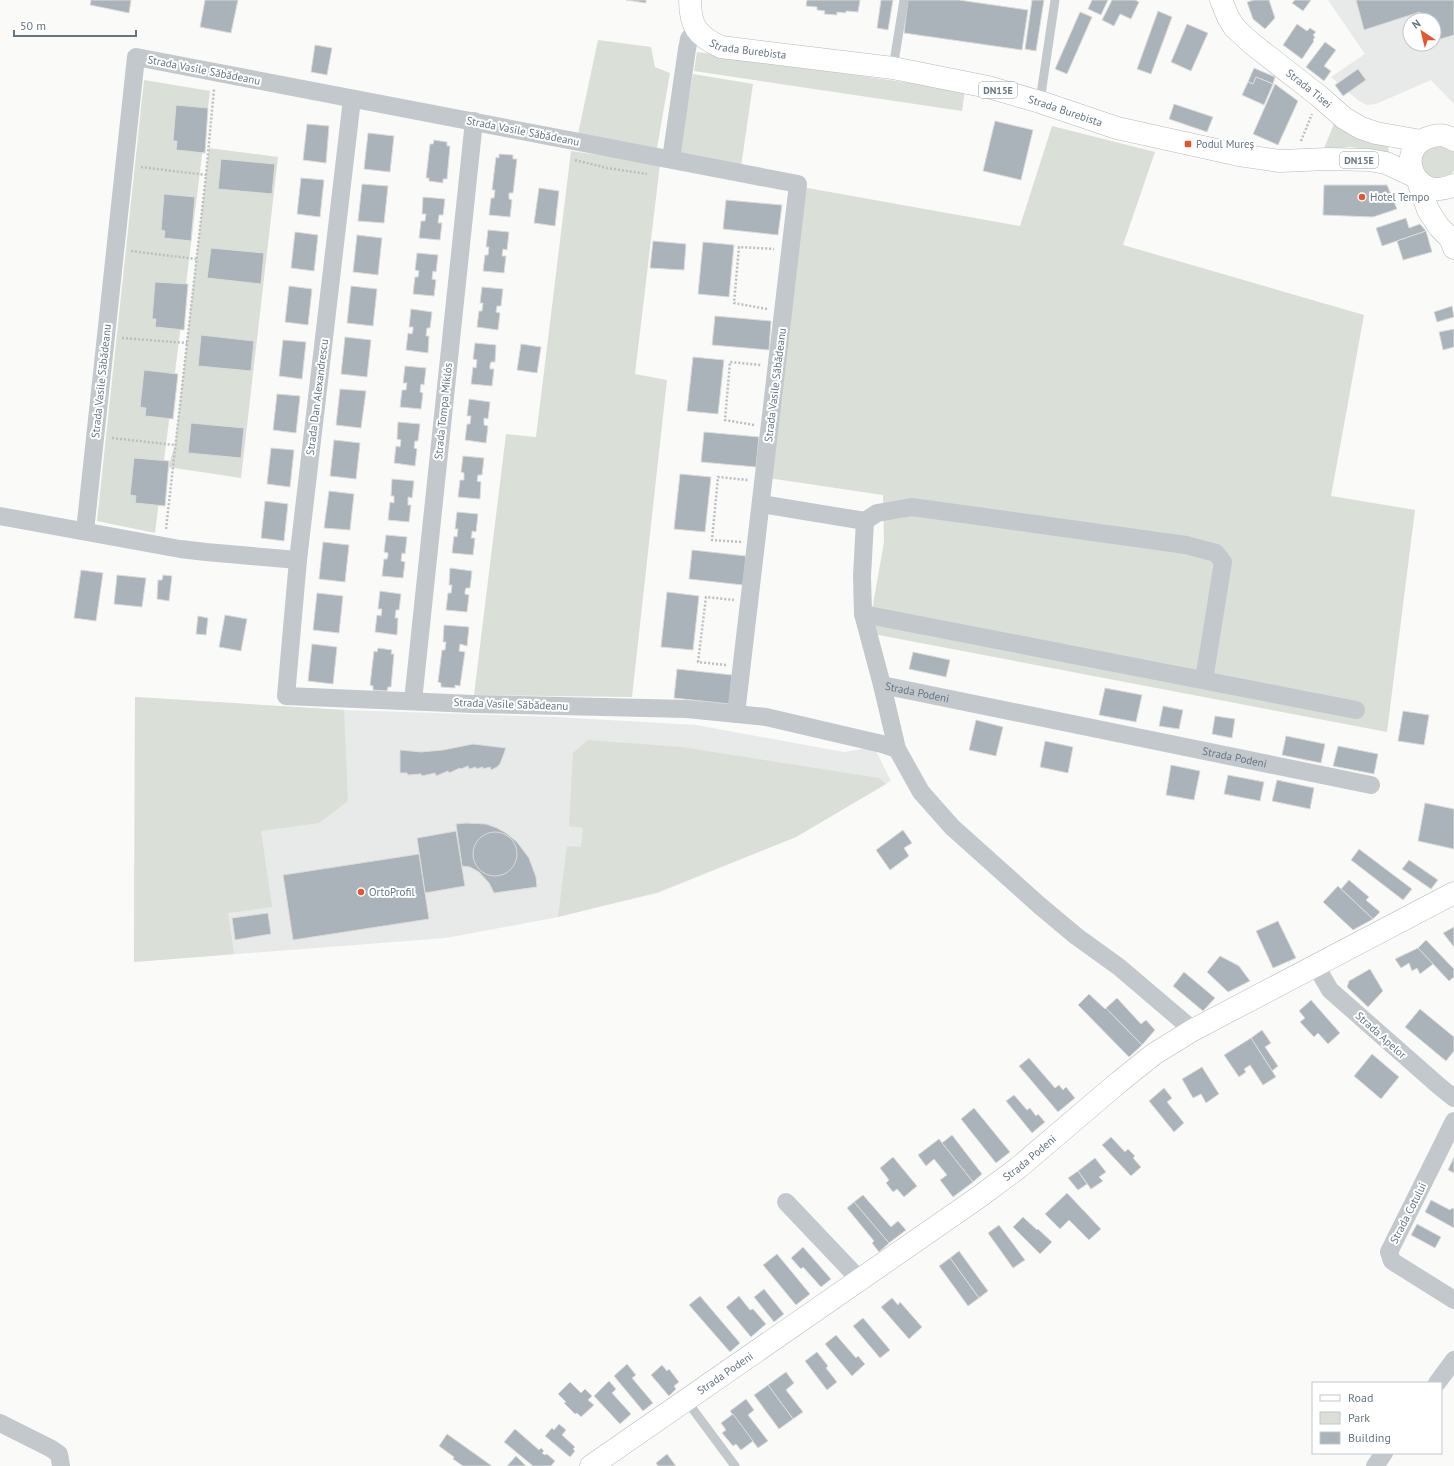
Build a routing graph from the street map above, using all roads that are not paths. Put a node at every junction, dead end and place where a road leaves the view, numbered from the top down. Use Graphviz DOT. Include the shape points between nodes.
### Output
graph roads {
  1 [pos="690,0"];
  2 [pos="904,0"];
  3 [pos="1055,0"];
  4 [pos="1221,0"];
  5 [pos="696,29"];
  6 [pos="893,68"];
  7 [pos="352,99"];
  8 [pos="1040,102"];
  9 [pos="474,121"];
  10 [pos="1454,140"];
  11 [pos="1421,141"];
  12 [pos="672,160"];
  13 [pos="1416,178"];
  14 [pos="1454,186"];
  15 [pos="1453,235"];
  16 [pos="761,504"];
  17 [pos="0,516"];
  18 [pos="864,520"];
  19 [pos="85,531"];
  20 [pos="298,560"];
  21 [pos="863,614"];
  22 [pos="1204,680"];
  23 [pos="882,685"];
  24 [pos="286,696"];
  25 [pos="413,701"];
  26 [pos="1356,710"];
  27 [pos="736,714"];
  28 [pos="897,749"];
  29 [pos="1371,785"];
  30 [pos="1454,893"];
  31 [pos="1316,966"];
  32 [pos="1193,1030"];
  33 [pos="1454,1098"];
  34 [pos="1454,1121"];
  35 [pos="786,1202"];
  36 [pos="860,1280"];
  37 [pos="1454,1300"];
  38 [pos="1454,1360"];
  39 [pos="1437,1382"];
  40 [pos="686,1400"];
  41 [pos="0,1423"];
  42 [pos="1383,1454"];
  43 [pos="61,1466"];
  44 [pos="591,1466"];
  45 [pos="735,1466"];
  46 [pos="1374,1466"];
  1 -- 5 [label="main road" via="690,18"];
  2 -- 6 [label="lane"];
  3 -- 8 [label="lane"];
  4 -- 11 [label="main road, Strada Tisei" via="1234,27 1250,44 1344,118 1376,133"];
  5 -- 6 [label="main road, Strada Burebista / DN15E" via="721,47"];
  5 -- 12 [label="street" via="689,39 687,49"];
  6 -- 8 [label="main road, Strada Burebista / DN15E" via="988,87"];
  7 -- 9 [label="street, Strada Vasile Săbădeanu"];
  7 -- 19 [label="street, Strada Vasile Săbădeanu" via="136,57"];
  7 -- 20 [label="street, Strada Dan Alexandrescu"];
  8 -- 13 [label="main road, Strada Burebista / DN15E" via="1117,128 1239,155 1280,161 1369,160 1386,163"];
  9 -- 12 [label="street, Strada Vasile Săbădeanu"];
  9 -- 25 [label="street, Strada Tompa Miklós"];
  10 -- 11 [label="main road" via="1438,134"];
  11 -- 13 [label="main road" via="1414,148 1411,157 1411,167"];
  12 -- 16 [label="street, Strada Vasile Săbădeanu" via="798,184"];
  13 -- 14 [label="main road, Strada Burebista" via="1427,188 1436,190"];
  13 -- 15 [label="main road" via="1428,210 1439,227"];
  16 -- 18 [label="street"];
  16 -- 27 [label="street, Strada Vasile Săbădeanu"];
  17 -- 19 [label="street"];
  18 -- 21 [label="street"];
  18 -- 22 [label="street" via="877,513 912,507 1186,545 1216,553 1223,562"];
  19 -- 20 [label="street" via="211,553"];
  20 -- 24 [label="street, Strada Dan Alexandrescu"];
  21 -- 22 [label="street"];
  21 -- 23 [label="street"];
  22 -- 26 [label="street"];
  23 -- 28 [label="street, Strada Podeni"];
  23 -- 29 [label="street, Strada Podeni"];
  24 -- 25 [label="street, Strada Vasile Săbădeanu"];
  25 -- 27 [label="street, Strada Vasile Săbădeanu" via="687,709"];
  27 -- 28 [label="street, Strada Vasile Săbădeanu" via="766,717"];
  28 -- 32 [label="street, Strada Podeni" via="921,792 952,827 1039,905 1119,967"];
  30 -- 31 [label="main road, Strada Podeni"];
  31 -- 32 [label="main road, Strada Podeni"];
  31 -- 33 [label="street, Strada Apelor" via="1330,990"];
  32 -- 36 [label="main road, Strada Podeni" via="1154,1054 1018,1168"];
  34 -- 37 [label="street, Strada Cotului" via="1389,1252 1392,1261"];
  35 -- 36 [label="street"];
  36 -- 40 [label="main road, Strada Podeni"];
  38 -- 39 [label="street"];
  40 -- 44 [label="main road, Strada Podeni"];
  40 -- 45 [label="lane"];
  41 -- 43 [label="street" via="59,1454"];
  42 -- 46 [label="street"];
}
